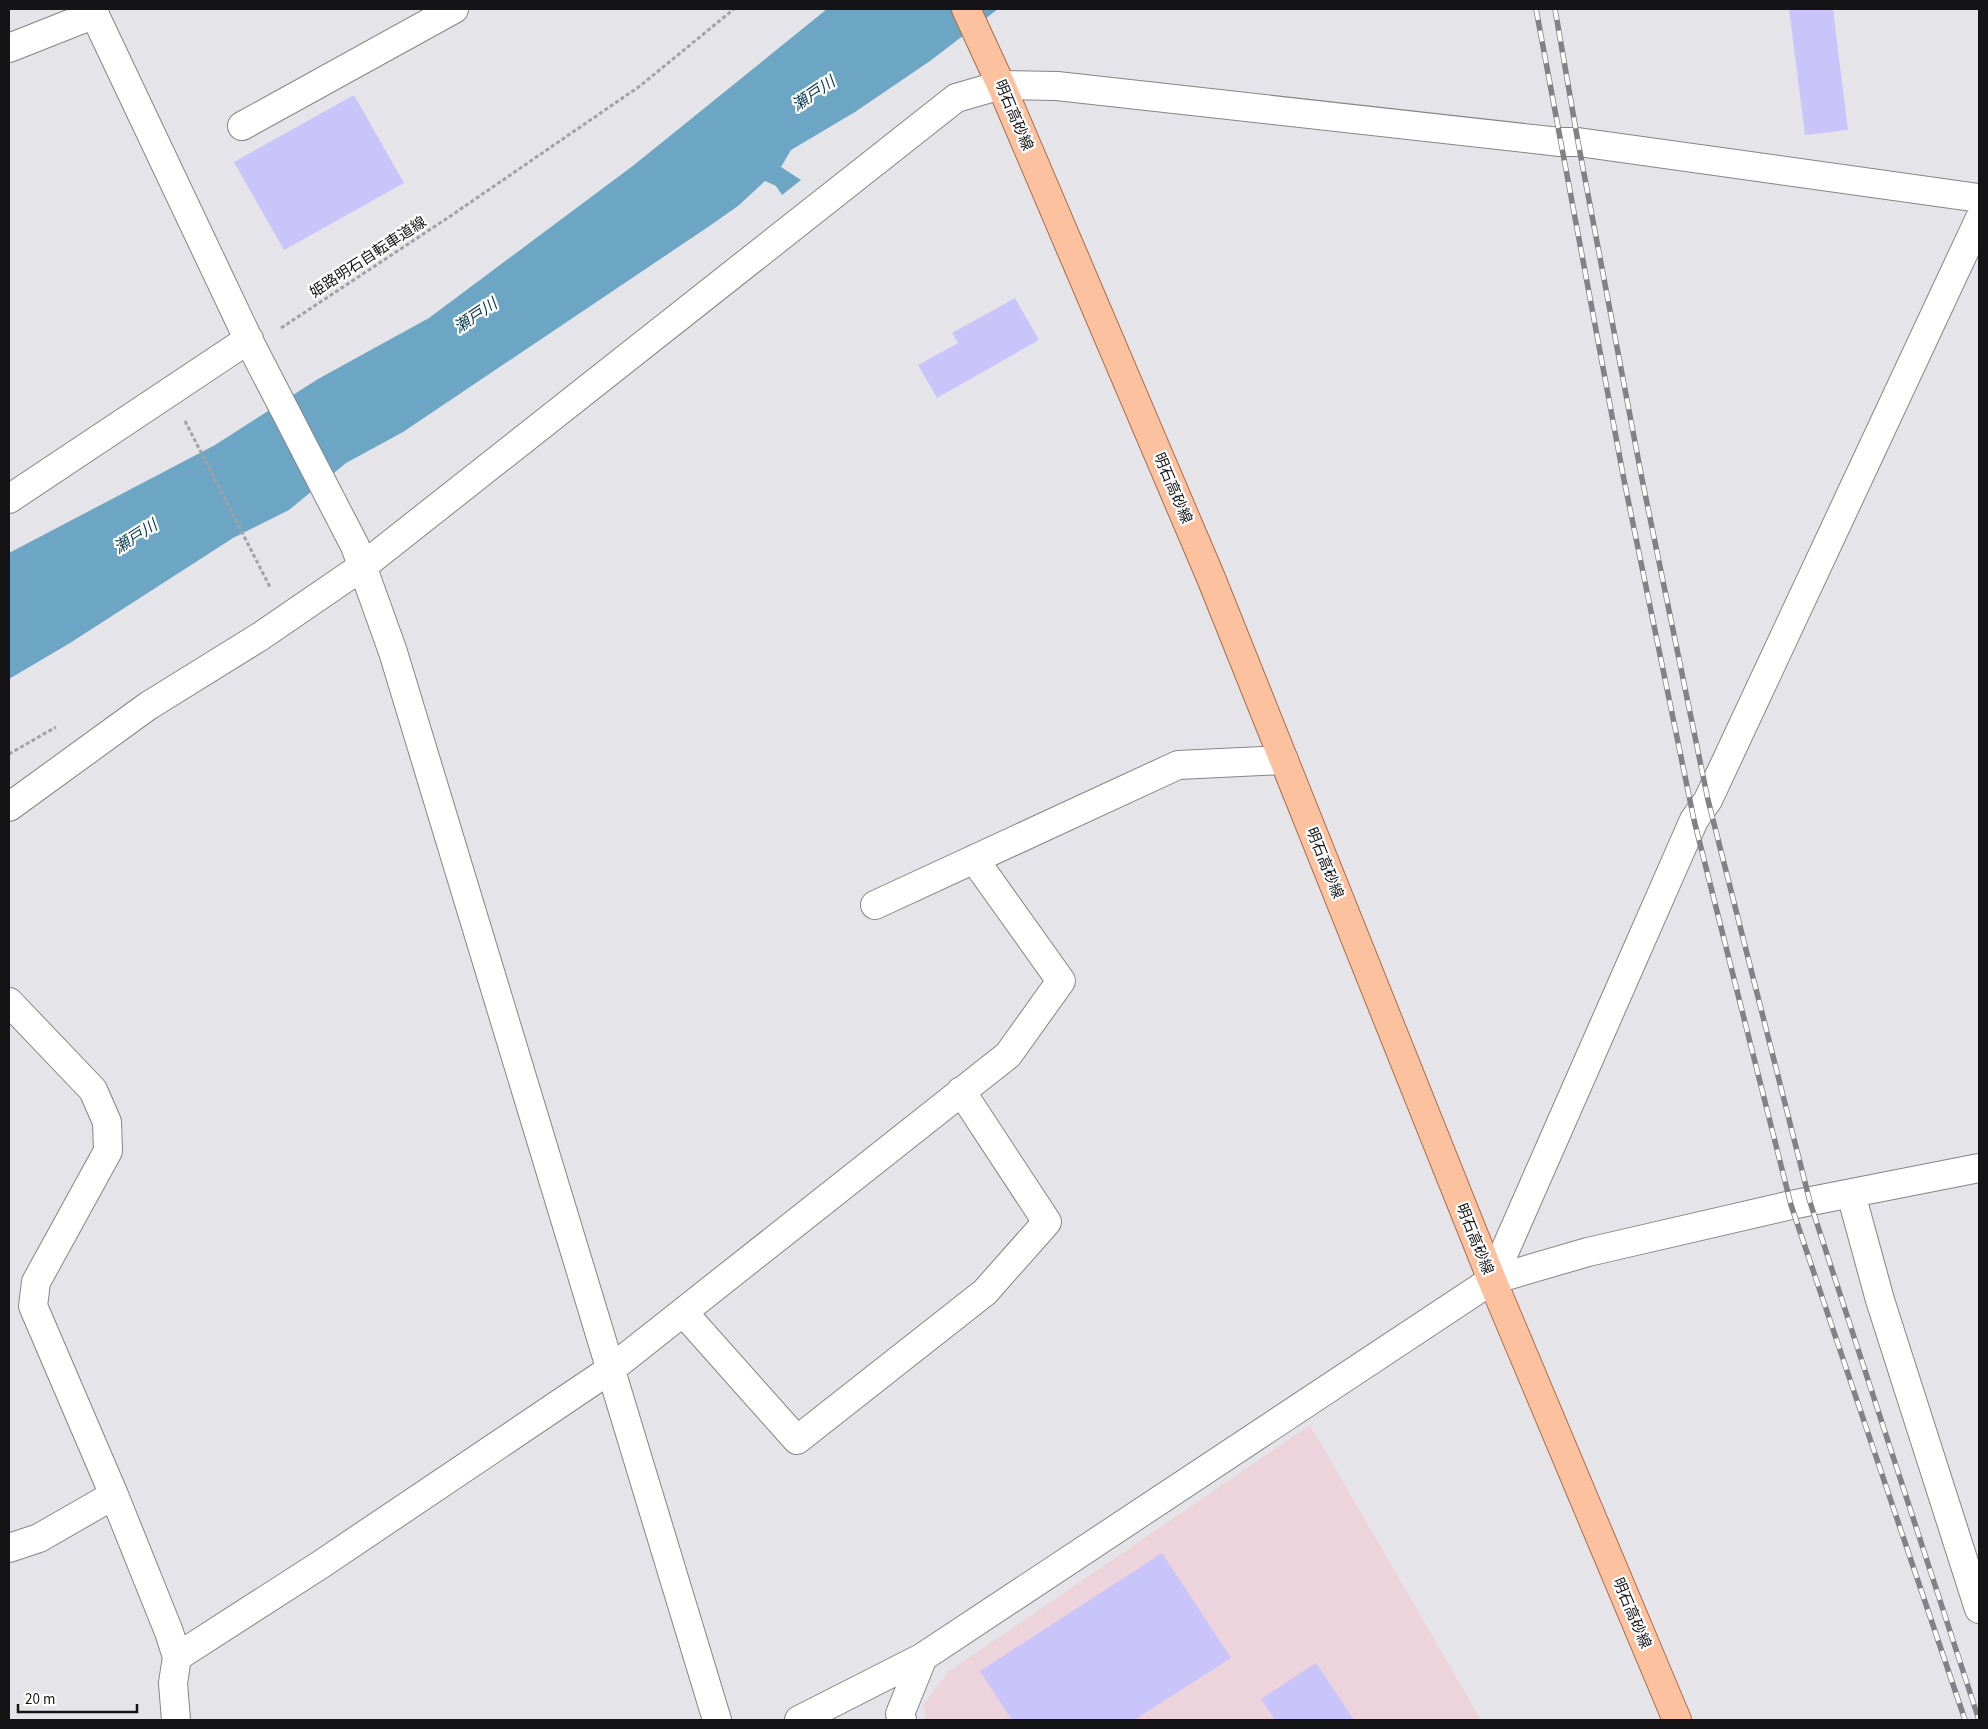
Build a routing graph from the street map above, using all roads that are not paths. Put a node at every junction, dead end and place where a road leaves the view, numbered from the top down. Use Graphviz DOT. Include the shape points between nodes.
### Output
graph roads {
  1 [pos="454,9"];
  2 [pos="966,9"];
  3 [pos="94,12"];
  4 [pos="9,48"];
  5 [pos="1001,85"];
  6 [pos="242,126"];
  7 [pos="1979,198"];
  8 [pos="1979,220"];
  9 [pos="253,346"];
  10 [pos="9,499"];
  11 [pos="359,556"];
  12 [pos="1284,760"];
  13 [pos="9,807"];
  14 [pos="974,860"];
  15 [pos="875,905"];
  16 [pos="9,1002"];
  17 [pos="961,1091"];
  18 [pos="1979,1168"];
  19 [pos="1852,1194"];
  20 [pos="1492,1280"];
  21 [pos="683,1312"];
  22 [pos="611,1369"];
  23 [pos="114,1495"];
  24 [pos="9,1548"];
  25 [pos="1970,1549"];
  26 [pos="1979,1609"];
  27 [pos="177,1657"];
  28 [pos="923,1657"];
  29 [pos="176,1720"];
  30 [pos="717,1720"];
  31 [pos="799,1720"];
  32 [pos="902,1720"];
  33 [pos="1677,1720"];
  1 -- 6 [label="street"];
  2 -- 5 [label="main road, 明石高砂線"];
  3 -- 4 [label="street"];
  3 -- 9 [label="street"];
  5 -- 7 [label="street" via="1057,86 1578,142"];
  5 -- 11 [label="street" via="956,98"];
  5 -- 12 [label="main road, 明石高砂線" via="1211,578"];
  8 -- 20 [label="street" via="1708,800 1694,820"];
  9 -- 10 [label="street"];
  9 -- 11 [label="street"];
  11 -- 13 [label="street" via="261,636 148,706"];
  11 -- 22 [label="street" via="393,652"];
  12 -- 14 [label="street" via="1178,765"];
  12 -- 20 [label="main road, 明石高砂線"];
  14 -- 15 [label="street"];
  14 -- 17 [label="street" via="1061,981 1008,1055"];
  16 -- 23 [label="street" via="93,1090 106,1122 108,1151 36,1282 33,1306"];
  17 -- 21 [label="street"];
  17 -- 21 [label="street" via="1047,1222 985,1292 797,1440"];
  18 -- 19 [label="street"];
  19 -- 20 [label="street" via="1588,1252"];
  19 -- 25 [label="street" via="1880,1300"];
  20 -- 28 [label="street"];
  20 -- 33 [label="main road, 明石高砂線"];
  21 -- 22 [label="street"];
  22 -- 27 [label="street" via="320,1566"];
  22 -- 30 [label="street"];
  23 -- 24 [label="street" via="39,1538"];
  23 -- 27 [label="street"];
  25 -- 26 [label="street"];
  27 -- 29 [label="street" via="173,1684"];
  28 -- 31 [label="street"];
  28 -- 32 [label="street" via="900,1714"];
}
